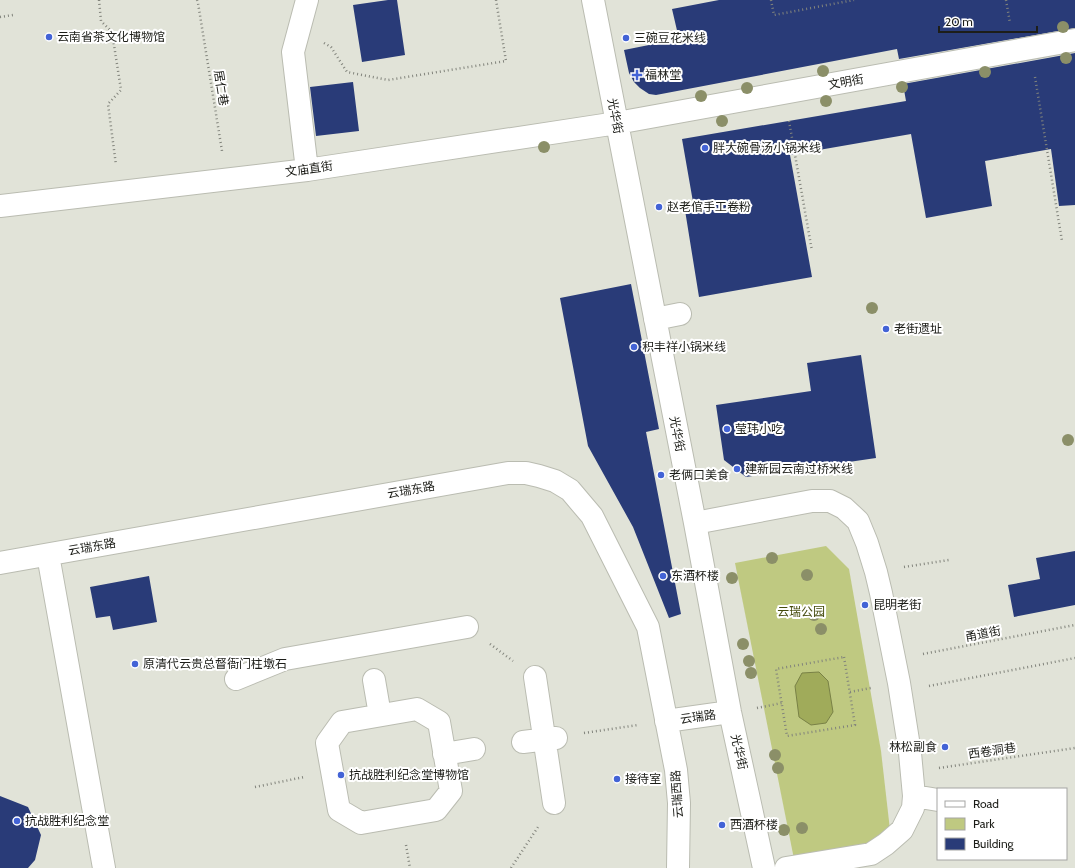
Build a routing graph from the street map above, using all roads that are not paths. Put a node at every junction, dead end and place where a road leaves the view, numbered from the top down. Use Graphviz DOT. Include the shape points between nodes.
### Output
graph roads {
  1 [pos="307,0"];
  2 [pos="593,0"];
  3 [pos="1075,40"];
  4 [pos="617,123"];
  5 [pos="307,170"];
  6 [pos="0,206"];
  7 [pos="680,314"];
  8 [pos="655,319"];
  9 [pos="695,522"];
  10 [pos="48,555"];
  11 [pos="0,563"];
  12 [pos="467,627"];
  13 [pos="534,677"];
  14 [pos="236,679"];
  15 [pos="374,680"];
  16 [pos="730,712"];
  17 [pos="380,715"];
  18 [pos="666,721"];
  19 [pos="474,749"];
  20 [pos="444,754"];
  21 [pos="914,796"];
  22 [pos="937,800"];
  23 [pos="554,804"];
  24 [pos="104,868"];
  25 [pos="678,868"];
  26 [pos="764,868"];
  27 [pos="786,868"];
  1 -- 5 [label="street" via="293,52"];
  2 -- 4 [label="street, 光华街"];
  3 -- 4 [label="street, 文明街"];
  4 -- 5 [label="street, 文庙直街"];
  4 -- 8 [label="street, 光华街"];
  5 -- 6 [label="street, 文庙直街"];
  7 -- 8 [label="street"];
  8 -- 9 [label="street, 光华街"];
  9 -- 16 [label="street, 光华街"];
  9 -- 21 [label="street" via="812,501 830,501 844,508 858,521 876,572 895,660"];
  10 -- 11 [label="street, 云瑞东路"];
  10 -- 18 [label="street, 云瑞东路" via="508,473 539,476 556,481 570,490 592,516 648,627"];
  10 -- 24 [label="street"];
  12 -- 14 [label="street" via="285,659"];
  13 -- 23 [label="street" via="541,740"];
  15 -- 17 [label="street"];
  16 -- 18 [label="street, 云瑞路"];
  16 -- 26 [label="street, 光华街"];
  17 -- 20 [label="street" via="417,709 439,722"];
  17 -- 20 [label="street" via="342,722 327,743 339,810 361,823 436,810 451,791"];
  18 -- 25 [label="street, 云瑞西路" via="676,770 679,803"];
  19 -- 20 [label="street"];
  21 -- 22 [label="street"];
  21 -- 27 [label="street" via="913,808 902,830 871,854"];
}
